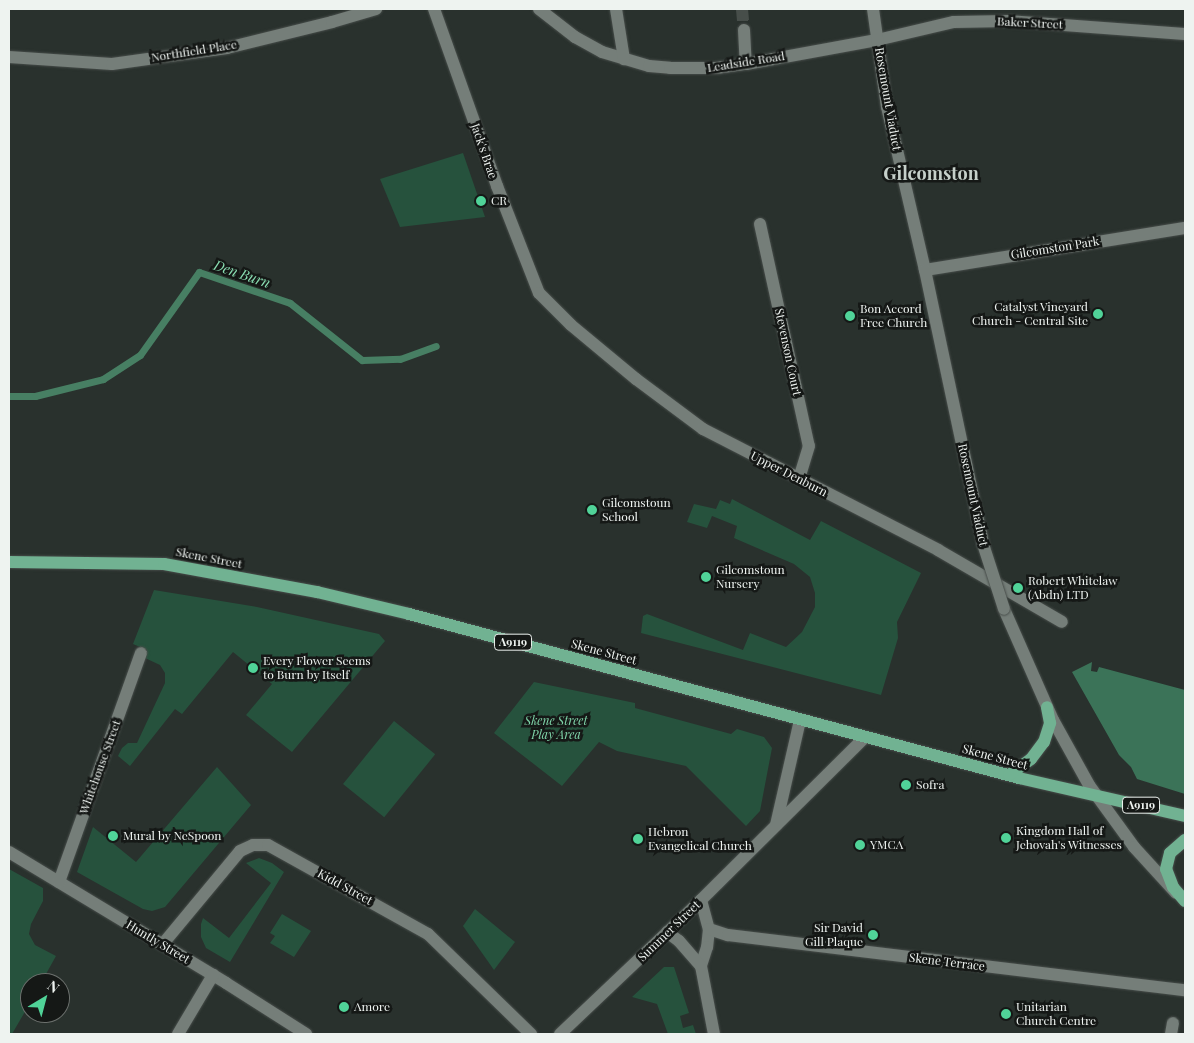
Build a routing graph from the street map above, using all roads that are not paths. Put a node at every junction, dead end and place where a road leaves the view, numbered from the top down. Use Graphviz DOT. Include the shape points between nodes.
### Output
graph roads {
  1 [pos="376,9"];
  2 [pos="434,9"];
  3 [pos="539,9"];
  4 [pos="616,9"];
  5 [pos="873,9"];
  6 [pos="744,30"];
  7 [pos="1185,34"];
  8 [pos="878,40"];
  9 [pos="9,58"];
  10 [pos="624,59"];
  11 [pos="746,64"];
  12 [pos="760,224"];
  13 [pos="1185,228"];
  14 [pos="925,270"];
  15 [pos="539,293"];
  16 [pos="799,479"];
  17 [pos="9,562"];
  18 [pos="1062,622"];
  19 [pos="141,653"];
  20 [pos="1047,708"];
  21 [pos="800,720"];
  22 [pos="865,737"];
  23 [pos="1009,775"];
  24 [pos="1096,795"];
  25 [pos="1185,816"];
  26 [pos="776,825"];
  27 [pos="1185,840"];
  28 [pos="9,852"];
  29 [pos="59,882"];
  30 [pos="701,900"];
  31 [pos="1185,901"];
  32 [pos="709,929"];
  33 [pos="667,932"];
  34 [pos="162,945"];
  35 [pos="701,966"];
  36 [pos="213,975"];
  37 [pos="1185,990"];
  38 [pos="178,1034"];
  39 [pos="306,1034"];
  40 [pos="531,1034"];
  41 [pos="560,1034"];
  42 [pos="714,1034"];
  1 -- 9 [label="street, Northfield Place" via="227,48 122,62"];
  2 -- 15 [label="street, Jack's Brae"];
  3 -- 10 [label="street, Leadside Road" via="575,37 602,52"];
  4 -- 10 [label="street"];
  5 -- 8 [label="street, Rosemount Viaduct"];
  6 -- 11 [label="street"];
  7 -- 8 [label="street, Baker Street" via="1008,21 936,25"];
  8 -- 11 [label="street, Leadside Road"];
  8 -- 14 [label="street, Rosemount Viaduct" via="887,107"];
  10 -- 11 [label="street, Leadside Road" via="670,68"];
  12 -- 16 [label="street, Stevenson Court" via="809,446"];
  13 -- 14 [label="street, Gilcomston Park"];
  14 -- 20 [label="street, Rosemount Viaduct, bridge" via="983,544 1004,609"];
  15 -- 16 [label="street, Upper Denburn" via="570,325 704,430"];
  16 -- 18 [label="street, Upper Denburn" via="938,550"];
  17 -- 21 [label="main road, Skene Street / A9119" via="164,564 317,592"];
  19 -- 29 [label="street, Whitehouse Street"];
  20 -- 23 [label="main road" via="1049,728 1042,746 1026,764"];
  20 -- 24 [label="street, Rosemount Viaduct"];
  21 -- 22 [label="main road, Skene Street / A9119"];
  21 -- 26 [label="street"];
  22 -- 23 [label="main road, Skene Street / A9119"];
  22 -- 26 [label="street, Summer Street"];
  23 -- 24 [label="main road, Skene Street / A9119"];
  24 -- 25 [label="main road, Skene Street / A9119"];
  24 -- 31 [label="street, Rosemount Viaduct" via="1145,860"];
  26 -- 30 [label="street, Summer Street"];
  27 -- 31 [label="main road" via="1170,853 1166,868 1173,887"];
  28 -- 29 [label="street, Huntly Street"];
  29 -- 34 [label="street, Huntly Street"];
  30 -- 32 [label="street"];
  30 -- 33 [label="street, Summer Street"];
  32 -- 35 [label="street"];
  32 -- 37 [label="street, Skene Terrace" via="737,936"];
  33 -- 35 [label="street" via="680,941"];
  33 -- 41 [label="street, Summer Street"];
  34 -- 36 [label="street, Huntly Street"];
  34 -- 40 [label="street, Kidd Street" via="240,851 253,845 268,845 428,934"];
  35 -- 42 [label="street"];
  36 -- 38 [label="street"];
  36 -- 39 [label="street, Huntly Street"];
}
